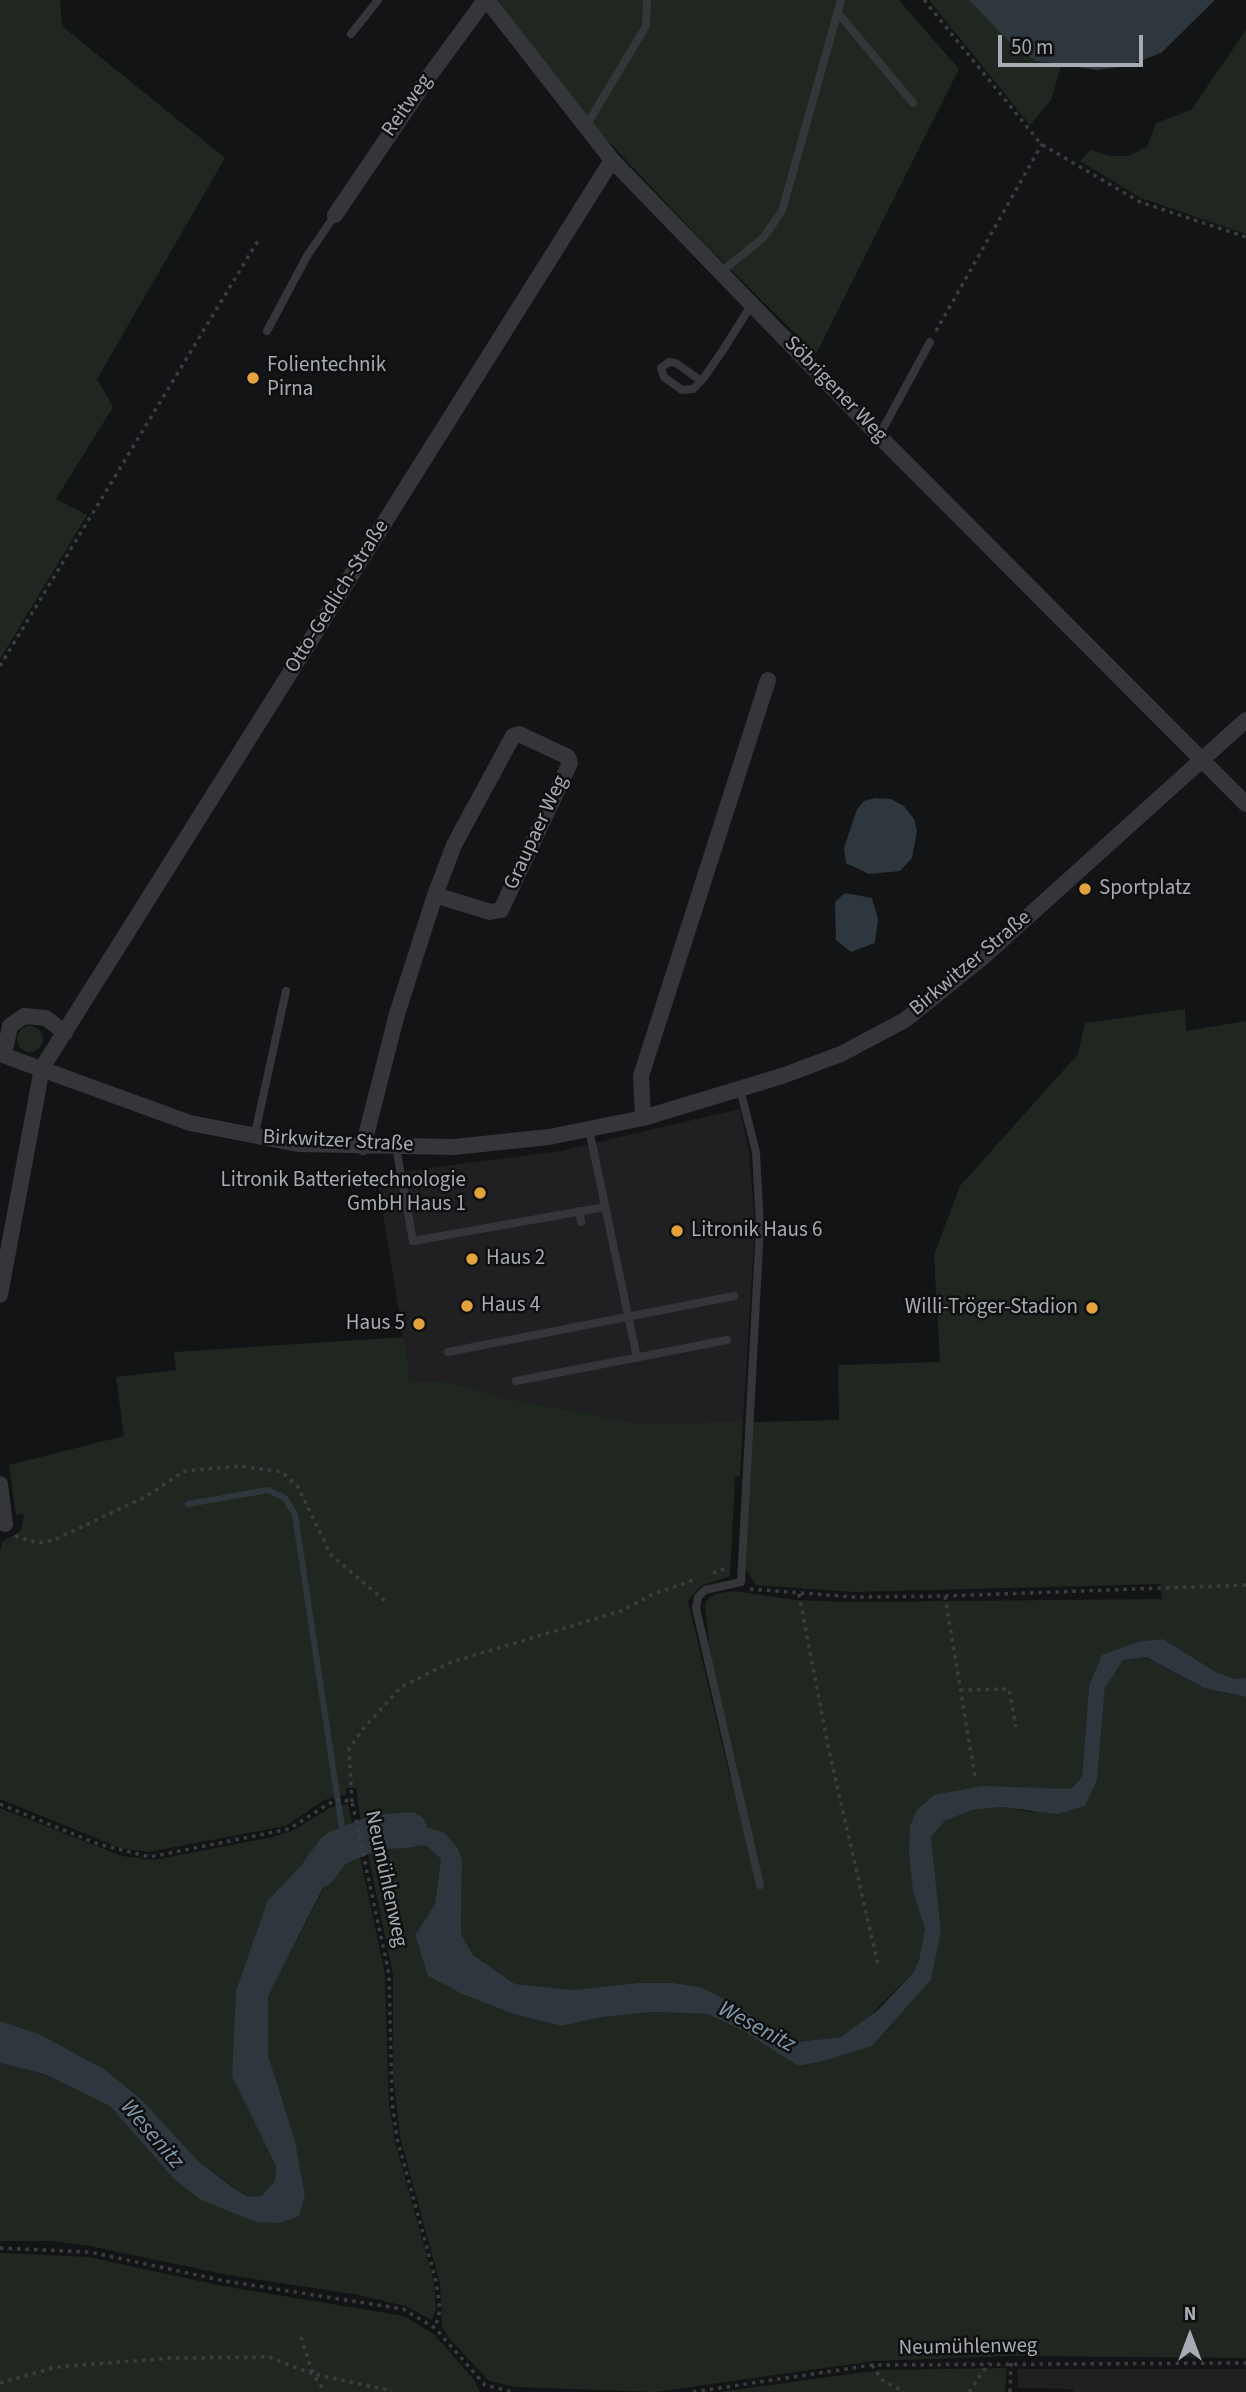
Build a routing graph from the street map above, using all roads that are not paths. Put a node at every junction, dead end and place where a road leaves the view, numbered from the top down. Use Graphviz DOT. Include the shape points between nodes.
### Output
graph roads {
  1 [pos="378,0"];
  2 [pos="486,0"];
  3 [pos="647,0"];
  4 [pos="841,0"];
  5 [pos="838,13"];
  6 [pos="351,34"];
  7 [pos="914,103"];
  8 [pos="586,126"];
  9 [pos="612,160"];
  10 [pos="335,215"];
  11 [pos="722,271"];
  12 [pos="752,304"];
  13 [pos="267,331"];
  14 [pos="930,342"];
  15 [pos="701,381"];
  16 [pos="878,436"];
  17 [pos="768,680"];
  18 [pos="1246,720"];
  19 [pos="1204,760"];
  20 [pos="1246,804"];
  21 [pos="435,895"];
  22 [pos="286,991"];
  23 [pos="65,1033"];
  24 [pos="2,1054"];
  25 [pos="42,1068"];
  26 [pos="740,1089"];
  27 [pos="643,1118"];
  28 [pos="589,1129"];
  29 [pos="254,1138"];
  30 [pos="363,1147"];
  31 [pos="396,1147"];
  32 [pos="605,1207"];
  33 [pos="579,1211"];
  34 [pos="581,1222"];
  35 [pos="0,1295"];
  36 [pos="734,1296"];
  37 [pos="628,1317"];
  38 [pos="727,1340"];
  39 [pos="448,1352"];
  40 [pos="637,1358"];
  41 [pos="516,1381"];
  42 [pos="0,1484"];
  43 [pos="5,1524"];
  44 [pos="760,1885"];
  1 -- 6 [label="lane"];
  2 -- 8 [label="street, Söbrigener Weg"];
  2 -- 10 [label="street, Reitweg"];
  3 -- 8 [label="lane" via="646,26"];
  4 -- 5 [label="lane"];
  5 -- 7 [label="lane"];
  5 -- 11 [label="lane" via="782,211 763,238"];
  8 -- 9 [label="street, Söbrigener Weg"];
  9 -- 11 [label="street, Söbrigener Weg"];
  9 -- 23 [label="street, Otto-Gedlich-Straße"];
  10 -- 13 [label="lane"];
  11 -- 12 [label="street, Söbrigener Weg"];
  12 -- 15 [label="lane"];
  12 -- 16 [label="street, Söbrigener Weg"];
  14 -- 16 [label="lane"];
  15 -- 15 [label="lane" via="693,389 682,390 664,377 661,368 676,363"];
  16 -- 19 [label="street, Söbrigener Weg"];
  17 -- 27 [label="street" via="641,1076"];
  18 -- 19 [label="street, Birkwitzer Straße"];
  19 -- 20 [label="street, Söbrigener Weg"];
  19 -- 26 [label="street, Birkwitzer Straße" via="982,958 905,1020 841,1054"];
  21 -- 21 [label="street, Graupaer Weg" via="454,845 513,736 519,734 568,757 570,762 501,910 490,912"];
  21 -- 30 [label="street, Graupaer Weg" via="397,1014"];
  22 -- 29 [label="lane"];
  23 -- 24 [label="street" via="46,1018 24,1016 10,1026"];
  23 -- 25 [label="street, Otto-Gedlich-Straße"];
  24 -- 25 [label="street, Birkwitzer Straße"];
  25 -- 29 [label="street, Birkwitzer Straße" via="190,1124"];
  25 -- 35 [label="street"];
  26 -- 27 [label="street, Birkwitzer Straße"];
  26 -- 44 [label="lane" via="755,1152 760,1227 741,1582 705,1590 696,1608"];
  27 -- 28 [label="street, Birkwitzer Straße"];
  28 -- 31 [label="street, Birkwitzer Straße" via="488,1144"];
  28 -- 32 [label="lane"];
  29 -- 30 [label="street, Birkwitzer Straße"];
  30 -- 31 [label="street, Birkwitzer Straße"];
  31 -- 33 [label="lane" via="413,1241"];
  32 -- 33 [label="lane"];
  32 -- 37 [label="lane"];
  33 -- 34 [label="lane"];
  36 -- 37 [label="lane"];
  37 -- 39 [label="lane"];
  37 -- 40 [label="lane"];
  38 -- 40 [label="lane"];
  40 -- 41 [label="lane"];
  42 -- 43 [label="street"];
}
